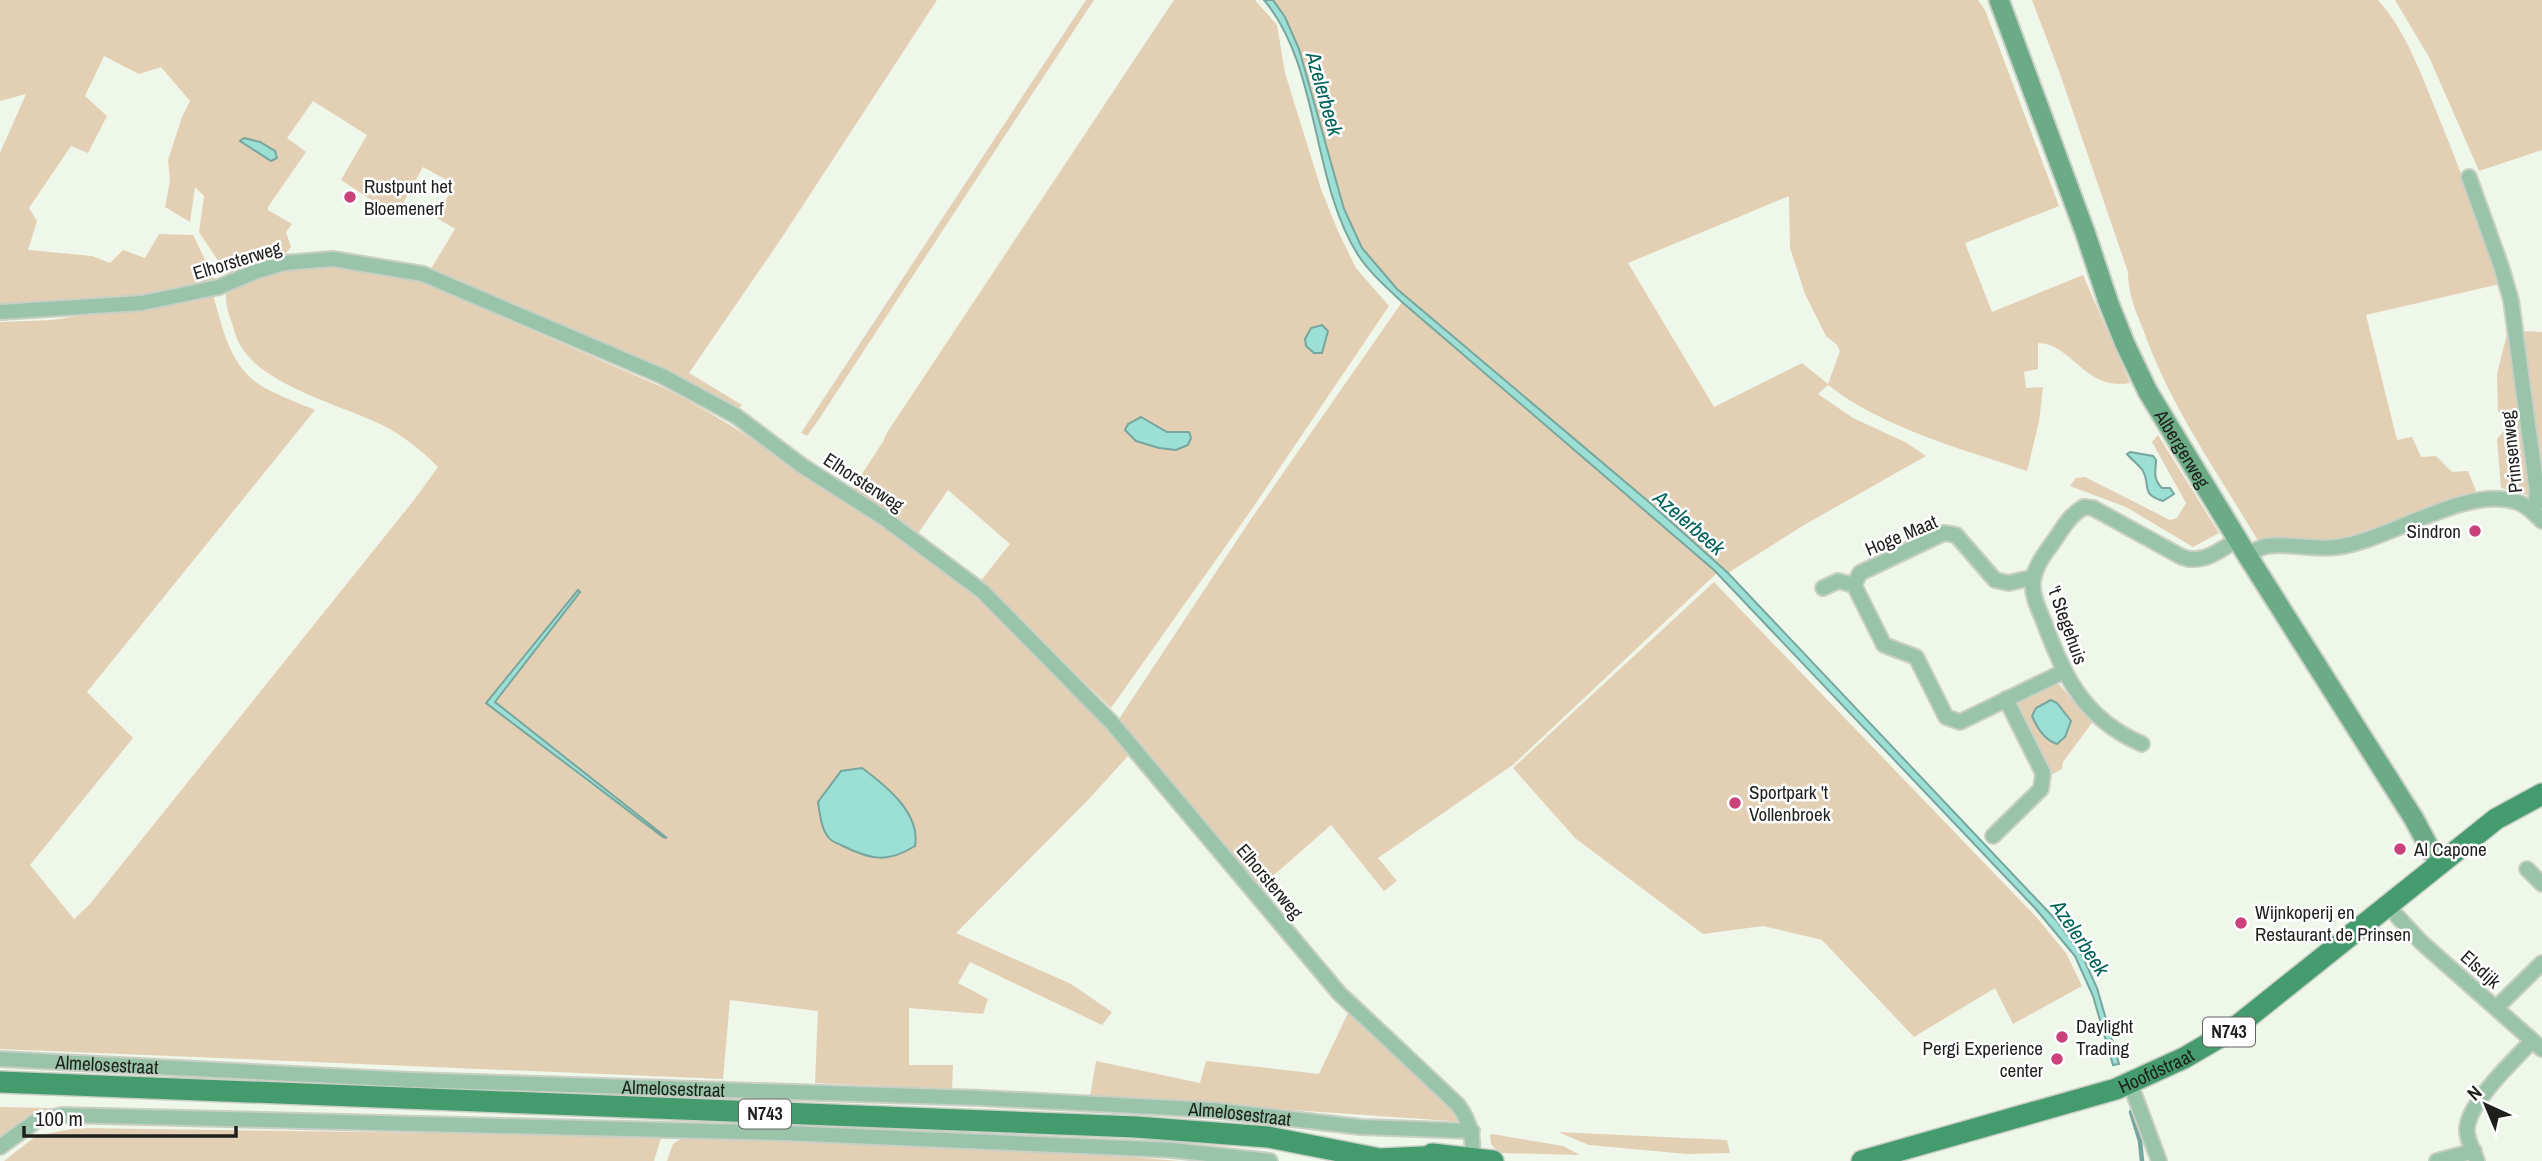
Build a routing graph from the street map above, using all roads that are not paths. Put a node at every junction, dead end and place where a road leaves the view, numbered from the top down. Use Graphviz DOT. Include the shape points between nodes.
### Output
graph roads {
  1 [pos="1999,0"];
  2 [pos="2469,177"];
  3 [pos="0,312"];
  4 [pos="2538,517"];
  5 [pos="2242,547"];
  6 [pos="2034,577"];
  7 [pos="1854,586"];
  8 [pos="1823,588"];
  9 [pos="2063,672"];
  10 [pos="2006,699"];
  11 [pos="2141,744"];
  12 [pos="2542,794"];
  13 [pos="1993,836"];
  14 [pos="2441,862"];
  15 [pos="2527,869"];
  16 [pos="2542,884"];
  17 [pos="2397,916"];
  18 [pos="2542,963"];
  19 [pos="2496,1008"];
  20 [pos="2537,1045"];
  21 [pos="0,1059"];
  22 [pos="0,1082"];
  23 [pos="2130,1083"];
  24 [pos="0,1096"];
  25 [pos="320,1097"];
  26 [pos="1472,1131"];
  27 [pos="0,1147"];
  28 [pos="2476,1156"];
  29 [pos="1479,1160"];
  30 [pos="1270,1161"];
  31 [pos="1862,1161"];
  32 [pos="2159,1161"];
  33 [pos="2437,1161"];
  1 -- 5 [label="main road, Albergerweg" via="2125,344 2148,392"];
  2 -- 4 [label="street, Prinsenweg" via="2511,300"];
  3 -- 26 [label="street, Elhorsterweg" via="142,303 219,287 284,263 333,259 423,274 662,376 736,416 801,465 884,517 983,593 1112,723 1339,993 1443,1089"];
  4 -- 5 [label="street, Prinsenweg" via="2516,501 2480,500 2375,538 2336,547"];
  5 -- 6 [label="street, 't Stegehuis" via="2192,561 2094,508 2084,507 2042,558"];
  5 -- 14 [label="main road, Albergerweg"];
  6 -- 7 [label="street, Hoge Maat" via="2009,583 1995,580 1956,535 1944,533 1860,573"];
  6 -- 9 [label="street, 't Stegehuis" via="2032,590"];
  7 -- 8 [label="street" via="1838,581"];
  7 -- 10 [label="street" via="1884,645 1916,657 1946,717 1961,722"];
  9 -- 10 [label="street"];
  9 -- 11 [label="street, 't Stegehuis" via="2089,706"];
  10 -- 13 [label="street" via="2043,773 2041,789"];
  12 -- 14 [label="main road, Hoofdstraat / N743" via="2496,819"];
  14 -- 23 [label="main road, Hoofdstraat / N743" via="2232,1030"];
  15 -- 16 [label="street"];
  17 -- 19 [label="street, Elsdijk"];
  18 -- 19 [label="street"];
  19 -- 20 [label="street, Elsdijk"];
  20 -- 28 [label="street" via="2485,1091 2474,1111 2467,1129"];
  21 -- 26 [label="street, Almelosestraat" via="411,1080 980,1098 1213,1110 1361,1127"];
  22 -- 25 [label="main road, Almelosestraat / N743" via="270,1091"];
  23 -- 31 [label="main road, Hoofdstraat / N743"];
  23 -- 32 [label="street"];
  24 -- 25 [label="main road, Almelosestraat / N743" via="143,1101"];
  25 -- 29 [label="main road, Almelosestraat / N743" via="1136,1126 1268,1138 1325,1134"];
  26 -- 29 [label="street, Elhorsterweg"];
  27 -- 30 [label="street" via="36,1121 62,1115 784,1133 1172,1150"];
  28 -- 33 [label="street"];
}
